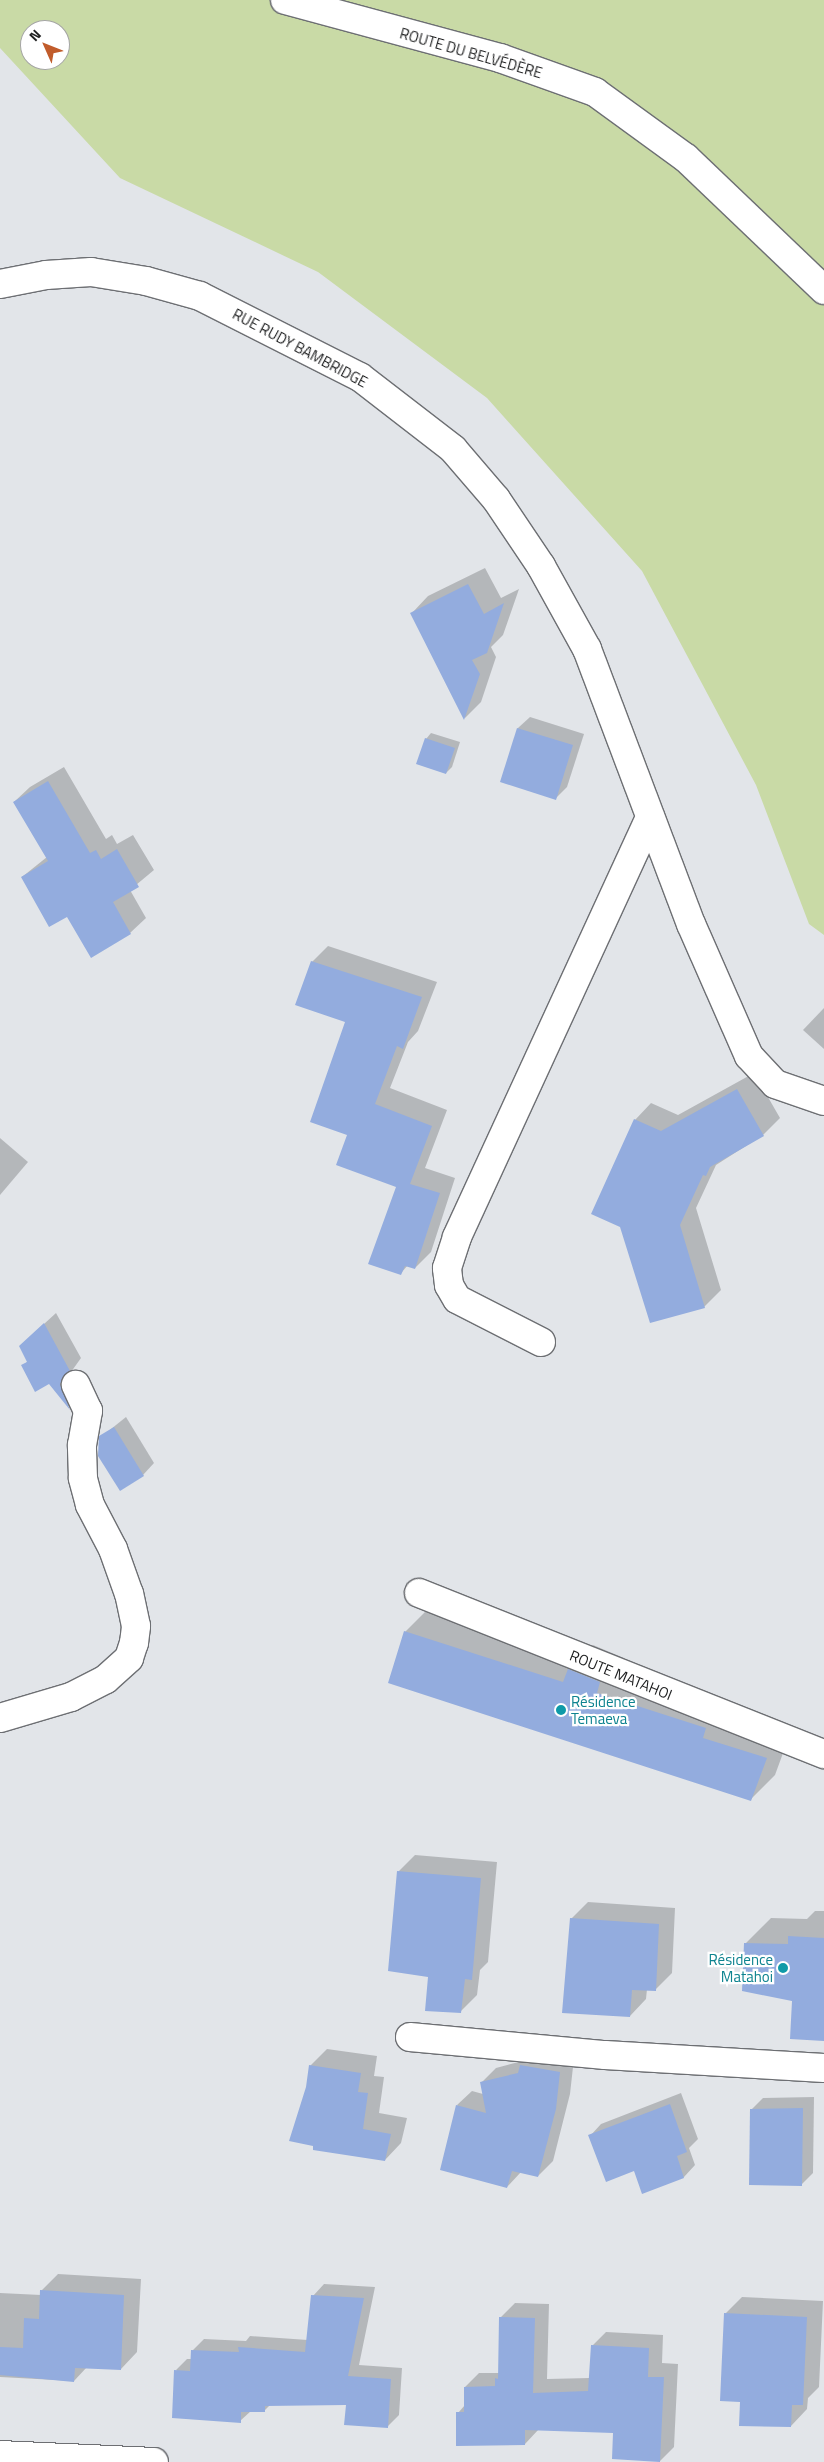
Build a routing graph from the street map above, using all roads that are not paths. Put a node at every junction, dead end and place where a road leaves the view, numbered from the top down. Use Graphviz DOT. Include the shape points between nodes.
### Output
graph roads {
  1 [pos="285,0"];
  2 [pos="0,284"];
  3 [pos="824,290"];
  4 [pos="650,817"];
  5 [pos="824,1101"];
  6 [pos="541,1342"];
  7 [pos="76,1385"];
  8 [pos="419,1593"];
  9 [pos="0,1718"];
  10 [pos="824,1754"];
  11 [pos="410,2037"];
  12 [pos="824,2068"];
  13 [pos="0,2454"];
  14 [pos="43,2459"];
  15 [pos="154,2462"];
  1 -- 3 [label="street, ROUTE DU BELVÉDÈRE" via="500,58 595,92 686,158"];
  2 -- 4 [label="street, RUE RUDY BAMBRIDGE" via="46,275 91,272 146,280 200,296 360,377 453,449 496,499 550,582 587,649"];
  4 -- 5 [label="street, RUE RUDY BAMBRIDGE" via="691,924 749,1056 775,1084"];
  4 -- 6 [label="street" via="461,1228 446,1268 449,1285 457,1299"];
  7 -- 9 [label="street" via="88,1411 82,1445 83,1478 90,1504 113,1549 130,1594 136,1626 134,1643 129,1658 106,1679 71,1697"];
  8 -- 10 [label="street, ROUTE MATAHOI"];
  11 -- 12 [label="street" via="605,2055"];
  13 -- 14 [label="street"];
  14 -- 15 [label="street"];
}
